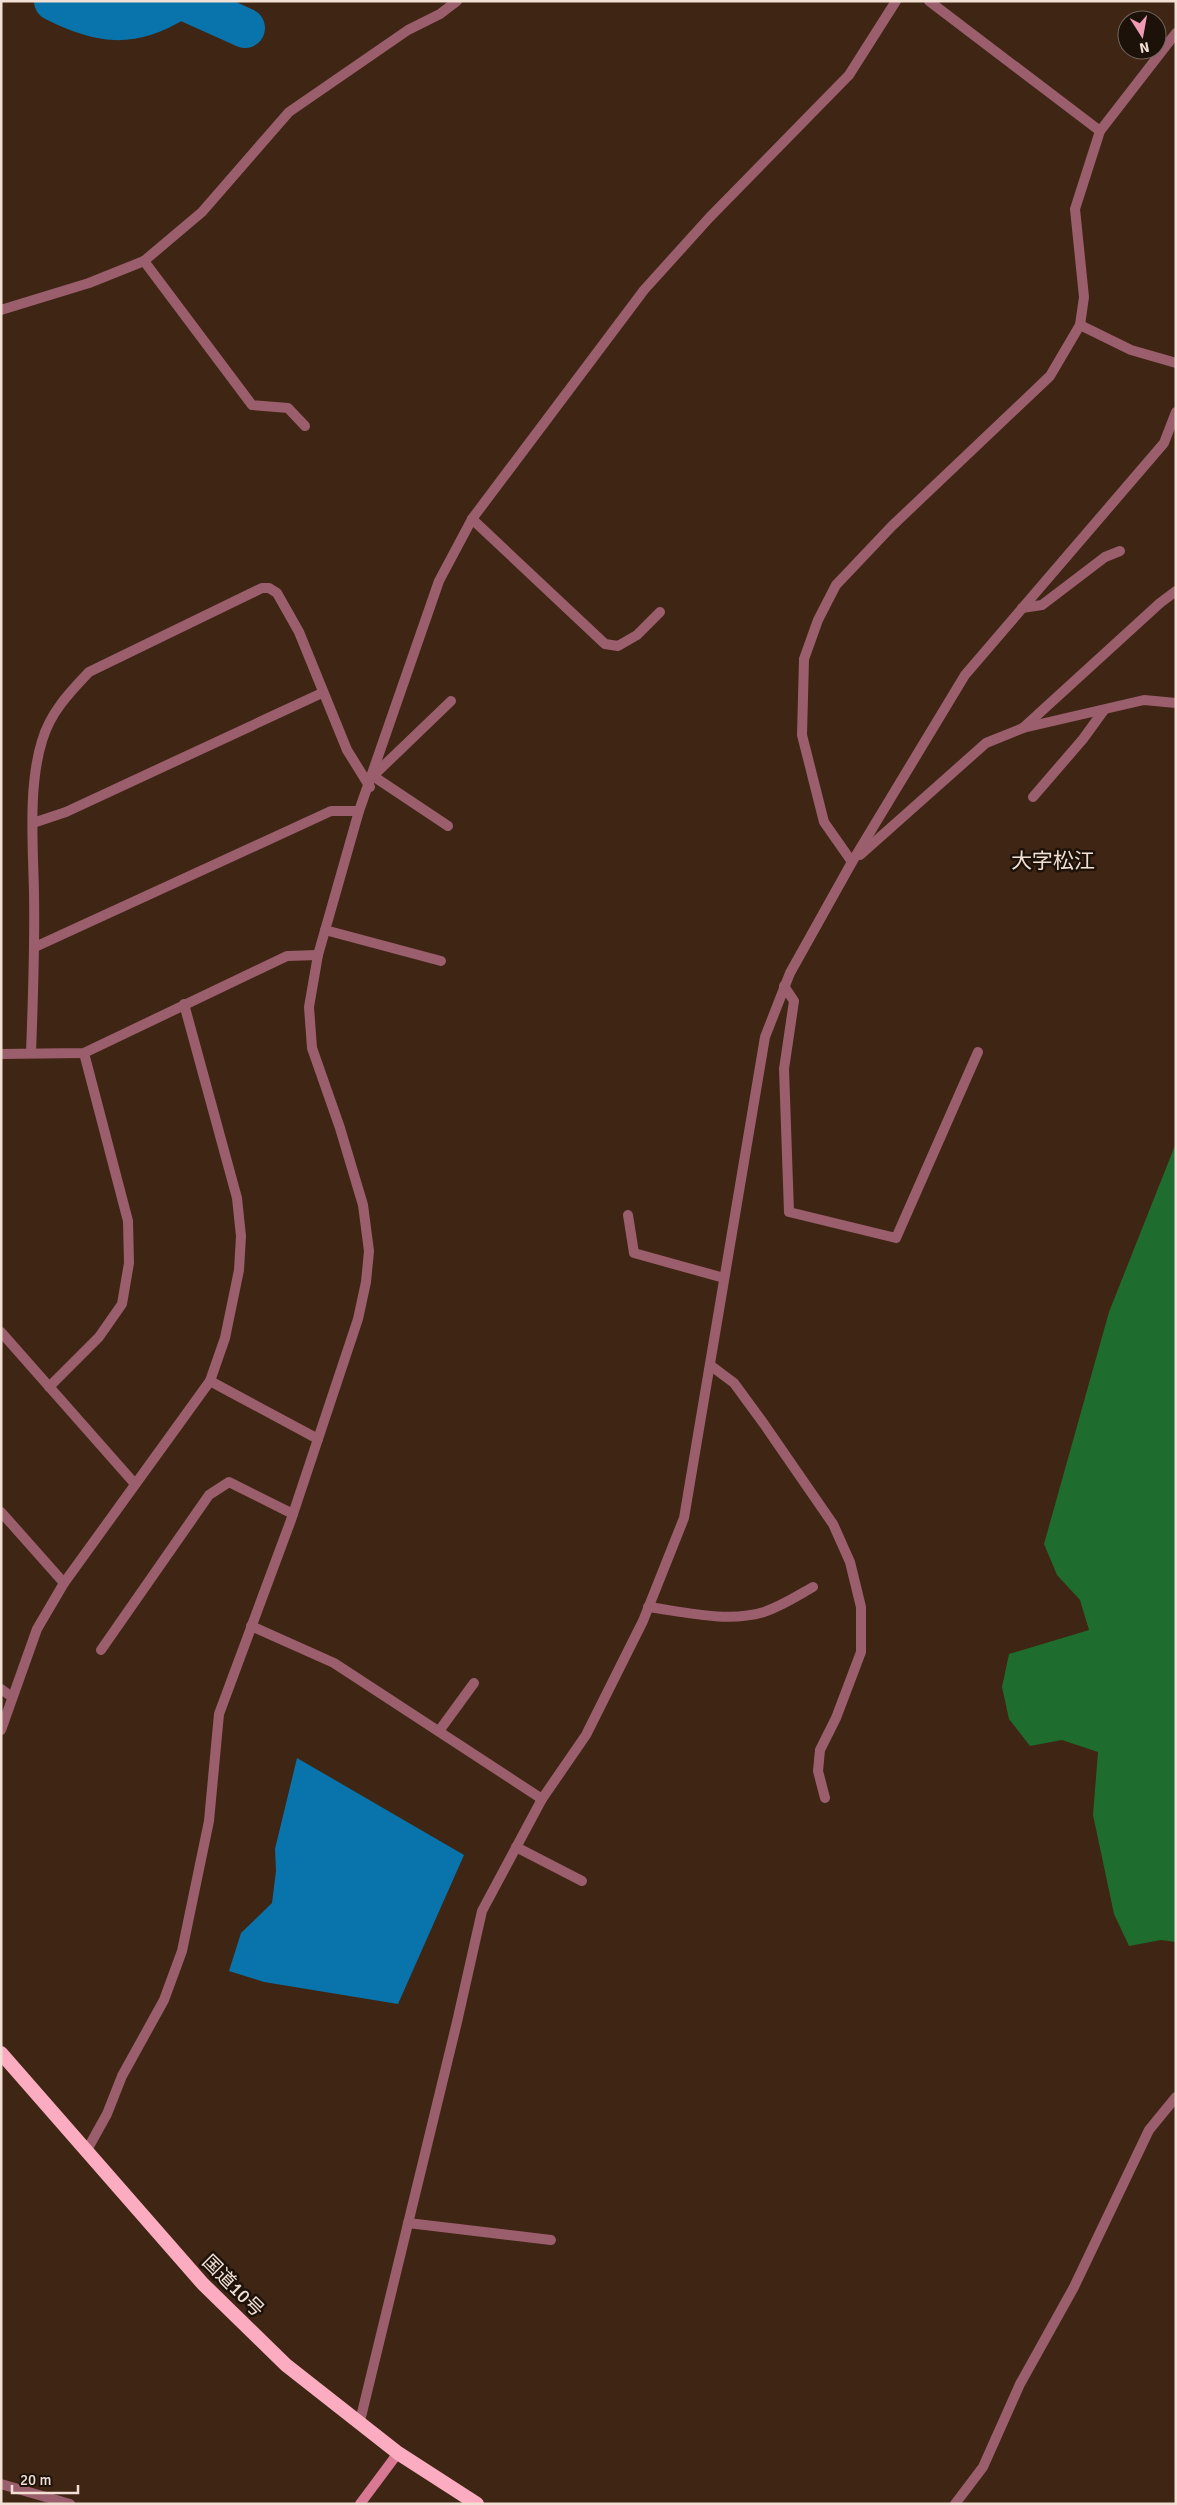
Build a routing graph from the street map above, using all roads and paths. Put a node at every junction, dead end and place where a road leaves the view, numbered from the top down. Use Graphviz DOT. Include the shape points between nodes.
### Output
graph roads {
  1 [pos="457,1"];
  2 [pos="896,1"];
  3 [pos="929,1"];
  4 [pos="1176,33"];
  5 [pos="1100,131"];
  6 [pos="144,261"];
  7 [pos="1,310"];
  8 [pos="1080,326"];
  9 [pos="1176,363"];
  10 [pos="1176,412"];
  11 [pos="305,426"];
  12 [pos="472,519"];
  13 [pos="1120,551"];
  14 [pos="1176,591"];
  15 [pos="1022,608"];
  16 [pos="660,612"];
  17 [pos="322,693"];
  18 [pos="451,701"];
  19 [pos="1176,703"];
  20 [pos="1104,710"];
  21 [pos="1022,728"];
  22 [pos="373,776"];
  23 [pos="370,787"];
  24 [pos="1033,797"];
  25 [pos="359,811"];
  26 [pos="33,823"];
  27 [pos="448,826"];
  28 [pos="852,862"];
  29 [pos="325,930"];
  30 [pos="35,947"];
  31 [pos="318,955"];
  32 [pos="441,961"];
  33 [pos="784,986"];
  34 [pos="184,1004"];
  35 [pos="978,1052"];
  36 [pos="31,1053"];
  37 [pos="84,1053"];
  38 [pos="1,1054"];
  39 [pos="628,1215"];
  40 [pos="724,1278"];
  41 [pos="1,1332"];
  42 [pos="710,1365"];
  43 [pos="210,1381"];
  44 [pos="49,1387"];
  45 [pos="318,1439"];
  46 [pos="135,1484"];
  47 [pos="1,1512"];
  48 [pos="293,1514"];
  49 [pos="64,1583"];
  50 [pos="813,1587"];
  51 [pos="648,1607"];
  52 [pos="251,1626"];
  53 [pos="101,1650"];
  54 [pos="474,1683"];
  55 [pos="1,1689"];
  56 [pos="12,1697"];
  57 [pos="1,1730"];
  58 [pos="439,1732"];
  59 [pos="542,1798"];
  60 [pos="825,1798"];
  61 [pos="516,1847"];
  62 [pos="582,1881"];
  63 [pos="1,2053"];
  64 [pos="1176,2097"];
  65 [pos="87,2150"];
  66 [pos="408,2223"];
  67 [pos="552,2240"];
  68 [pos="360,2420"];
  69 [pos="398,2453"];
  70 [pos="1,2484"];
  71 [pos="70,2504"];
  72 [pos="360,2504"];
  73 [pos="477,2504"];
  74 [pos="955,2504"];
  1 -- 6 [label="street" via="440,14 408,30 289,112 202,212"];
  2 -- 12 [label="street" via="849,75 709,218 644,290"];
  3 -- 5 [label="street"];
  4 -- 5 [label="street"];
  5 -- 8 [label="street" via="1075,208 1084,298"];
  6 -- 7 [label="street" via="89,283"];
  6 -- 11 [label="street" via="252,405 288,408"];
  8 -- 9 [label="street" via="1131,350"];
  8 -- 28 [label="street" via="1050,376 885,532 836,585 818,620 804,659 802,735 824,822"];
  10 -- 15 [label="street" via="1164,443"];
  12 -- 16 [label="street" via="605,644 618,646 637,635"];
  12 -- 22 [label="street" via="439,581"];
  13 -- 15 [label="street" via="1105,557 1042,605"];
  14 -- 21 [label="street"];
  15 -- 28 [label="street" via="965,675"];
  17 -- 23 [label="street" via="347,750"];
  17 -- 26 [label="street" via="66,812"];
  17 -- 26 [label="street" via="299,632 277,594 269,588 262,588 89,672 52,716 42,740 36,762"];
  18 -- 22 [label="street"];
  19 -- 20 [label="street" via="1144,700"];
  20 -- 21 [label="street"];
  20 -- 24 [label="street"];
  21 -- 28 [label="street" via="986,743"];
  22 -- 23 [label="street"];
  22 -- 27 [label="street"];
  23 -- 25 [label="street"];
  25 -- 29 [label="street"];
  25 -- 30 [label="street" via="330,811"];
  26 -- 30 [label="street"];
  28 -- 33 [label="street"];
  29 -- 31 [label="street"];
  29 -- 32 [label="street"];
  30 -- 36 [label="street"];
  31 -- 34 [label="street" via="287,956"];
  31 -- 45 [label="street" via="309,1007 312,1048 363,1205 369,1251 358,1320"];
  33 -- 35 [label="street" via="794,1001 784,1069 789,1212 896,1238"];
  33 -- 40 [label="street" via="765,1037"];
  34 -- 37 [label="street"];
  34 -- 43 [label="street" via="237,1198 241,1236 239,1270 225,1338"];
  36 -- 37 [label="street"];
  36 -- 38 [label="street"];
  37 -- 44 [label="street" via="128,1221 129,1263 122,1304 99,1337"];
  39 -- 40 [label="street" via="634,1253"];
  40 -- 42 [label="street"];
  41 -- 44 [label="street"];
  42 -- 51 [label="street" via="684,1518"];
  42 -- 60 [label="street" via="734,1383 764,1424 833,1524 850,1562 861,1607 861,1652 820,1750 818,1771"];
  43 -- 45 [label="street"];
  43 -- 46 [label="street"];
  44 -- 46 [label="street"];
  45 -- 48 [label="street"];
  46 -- 49 [label="street"];
  47 -- 49 [label="street"];
  48 -- 52 [label="street"];
  48 -- 53 [label="street" via="230,1482 209,1495"];
  49 -- 56 [label="street" via="37,1629"];
  50 -- 51 [label="street" via="780,1606 741,1616"];
  51 -- 59 [label="street" via="586,1735"];
  52 -- 58 [label="street" via="334,1663"];
  52 -- 65 [label="street" via="218,1714 209,1821 182,1951 164,2000 122,2076 107,2114"];
  54 -- 58 [label="street"];
  55 -- 56 [label="street"];
  56 -- 57 [label="street"];
  58 -- 59 [label="street"];
  59 -- 61 [label="street"];
  61 -- 62 [label="street"];
  61 -- 66 [label="street" via="482,1911"];
  63 -- 65 [label="highway, 国道10号"];
  64 -- 74 [label="street" via="1149,2130 1074,2287 1020,2384 983,2467"];
  65 -- 68 [label="highway, 国道10号" via="203,2284 286,2365"];
  66 -- 67 [label="street"];
  66 -- 68 [label="street"];
  68 -- 69 [label="highway, 国道10号"];
  69 -- 72 [label="main road"];
  69 -- 73 [label="highway, 国道10号"];
  70 -- 71 [label="street"];
}
